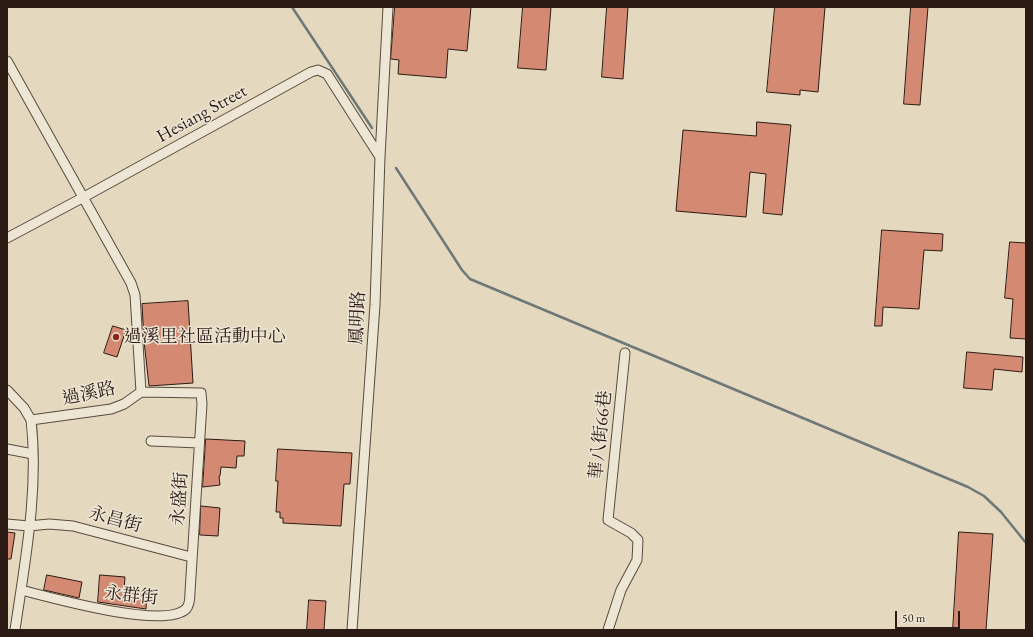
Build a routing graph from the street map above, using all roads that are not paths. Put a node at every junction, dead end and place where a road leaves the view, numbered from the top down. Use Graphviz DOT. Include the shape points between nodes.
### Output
graph roads {
  1 [pos="388,7"];
  2 [pos="7,61"];
  3 [pos="380,157"];
  4 [pos="84,197"];
  5 [pos="7,238"];
  6 [pos="625,353"];
  7 [pos="7,390"];
  8 [pos="141,392"];
  9 [pos="31,420"];
  10 [pos="151,441"];
  11 [pos="199,443"];
  12 [pos="7,449"];
  13 [pos="33,454"];
  14 [pos="7,524"];
  15 [pos="29,526"];
  16 [pos="192,557"];
  17 [pos="21,590"];
  18 [pos="15,630"];
  19 [pos="352,630"];
  20 [pos="608,630"];
  1 -- 3 [label="street, 鳳明路"];
  2 -- 4 [label="street, 過溪路"];
  3 -- 4 [label="street, Hesiang Street" via="327,74 318,70"];
  3 -- 19 [label="street, 鳳明路" via="375,305"];
  4 -- 5 [label="street, Hesiang Street"];
  4 -- 8 [label="street, 過溪路" via="135,295"];
  6 -- 20 [label="street, 華八街66巷" via="608,520 632,532 638,540 637,560 621,590"];
  7 -- 9 [label="street" via="24,408"];
  8 -- 9 [label="street, 過溪路" via="124,404 111,409"];
  8 -- 11 [label="street, 永盛街" via="201,393"];
  9 -- 13 [label="street"];
  10 -- 11 [label="street"];
  11 -- 16 [label="street, 永盛街"];
  12 -- 13 [label="street"];
  13 -- 15 [label="street"];
  14 -- 15 [label="street, 永昌街"];
  15 -- 16 [label="street, 永昌街" via="73,526"];
  15 -- 17 [label="street"];
  16 -- 17 [label="street, 永群街" via="190,602 186,609 179,613 164,616 88,608"];
  17 -- 18 [label="street"];
}
